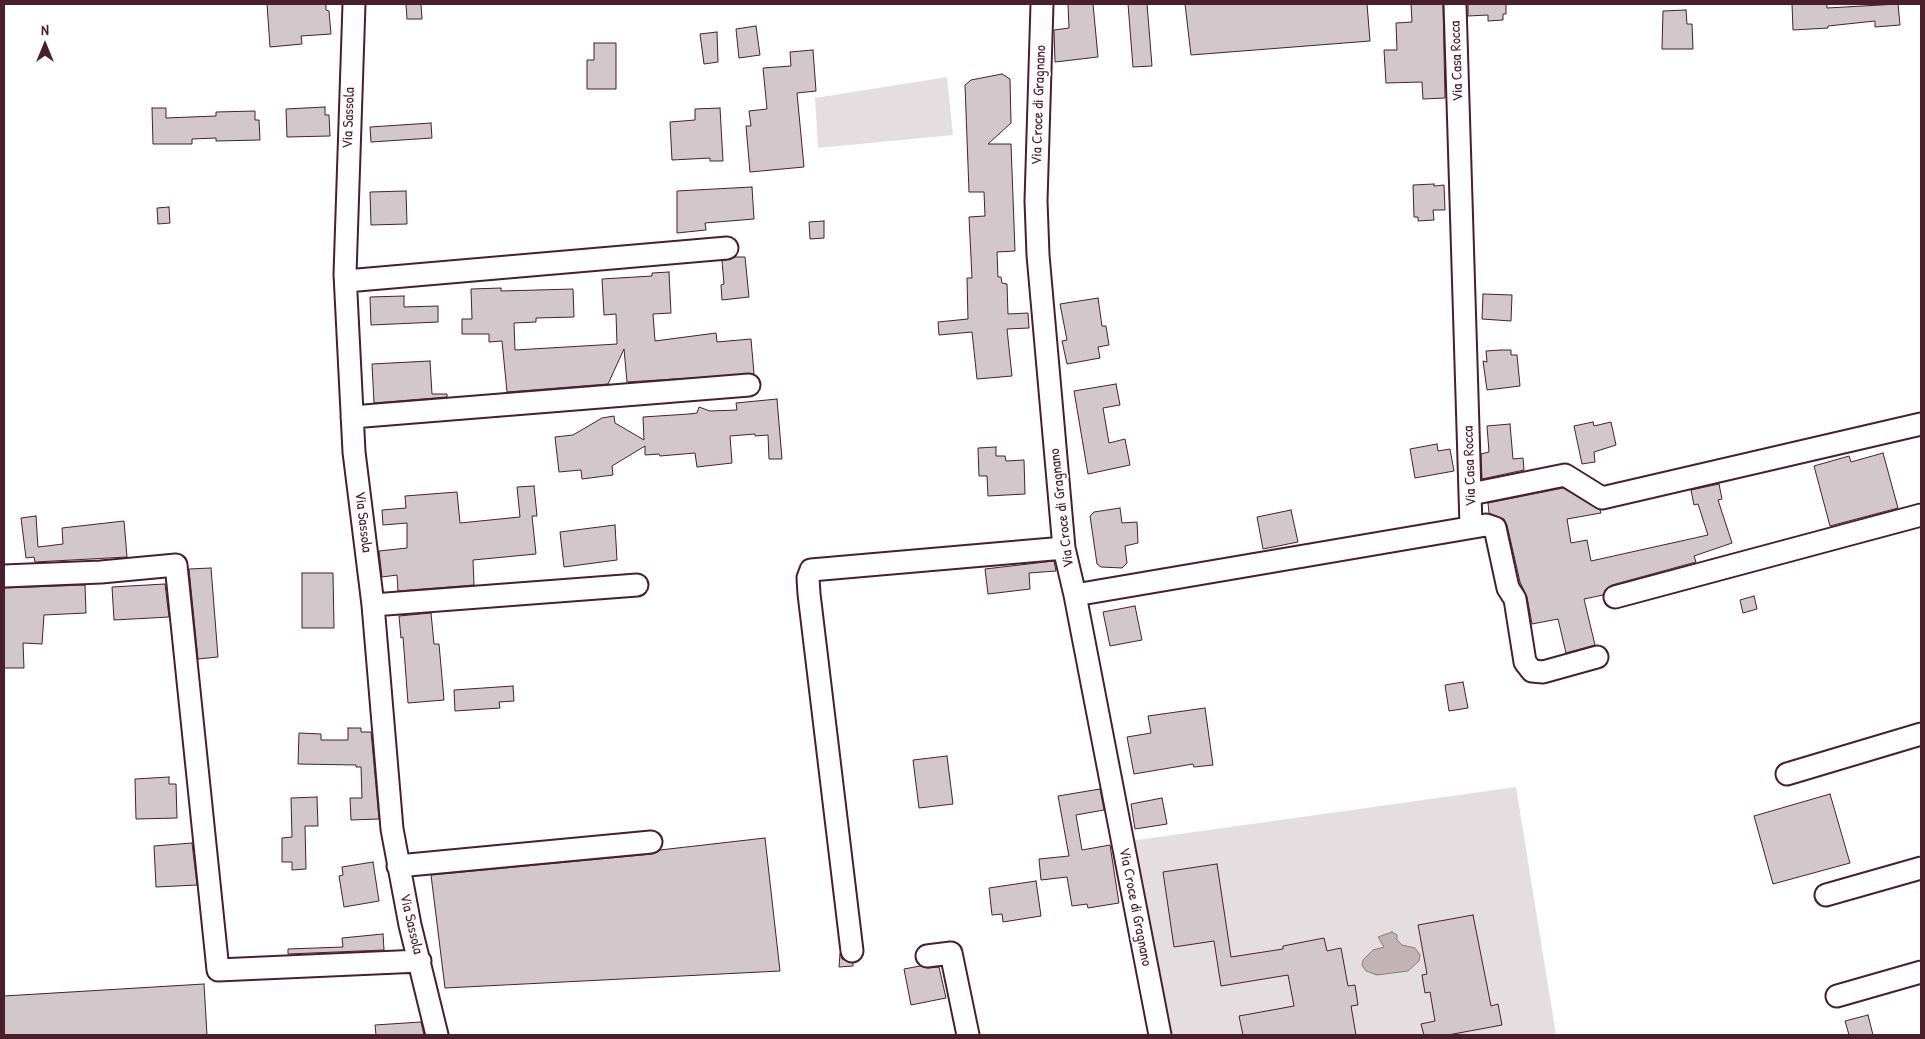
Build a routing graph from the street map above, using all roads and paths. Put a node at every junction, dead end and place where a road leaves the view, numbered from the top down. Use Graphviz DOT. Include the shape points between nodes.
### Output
graph roads {
  1 [pos="354,4"];
  2 [pos="1042,4"];
  3 [pos="1455,4"];
  4 [pos="727,248"];
  5 [pos="346,281"];
  6 [pos="749,385"];
  7 [pos="352,416"];
  8 [pos="1921,424"];
  9 [pos="1471,494"];
  10 [pos="1921,515"];
  11 [pos="1471,526"];
  12 [pos="1064,548"];
  13 [pos="4,576"];
  14 [pos="637,585"];
  15 [pos="1075,595"];
  16 [pos="1616,597"];
  17 [pos="374,606"];
  18 [pos="1597,657"];
  19 [pos="1921,734"];
  20 [pos="1787,774"];
  21 [pos="651,842"];
  22 [pos="398,866"];
  23 [pos="1921,868"];
  24 [pos="1826,895"];
  25 [pos="852,951"];
  26 [pos="927,956"];
  27 [pos="420,961"];
  28 [pos="1921,972"];
  29 [pos="1837,996"];
  30 [pos="437,1035"];
  31 [pos="968,1035"];
  32 [pos="1160,1035"];
  1 -- 5 [label="street, Via Sassola" via="348,119"];
  2 -- 12 [label="street, Via Croce di Gragnano" via="1036,201 1038,255"];
  3 -- 9 [label="street, Via Casa Rocca"];
  4 -- 5 [label="street"];
  5 -- 7 [label="street, Via Sassola"];
  6 -- 7 [label="street"];
  7 -- 17 [label="street, Via Sassola"];
  8 -- 9 [label="street" via="1602,498 1565,475"];
  9 -- 11 [label="street, Via Casa Rocca"];
  10 -- 16 [label="street"];
  11 -- 15 [label="street, Via Casa Rocca"];
  11 -- 18 [label="street" via="1495,528 1508,588 1514,598 1525,662 1532,671 1543,672"];
  12 -- 15 [label="street, Via Croce di Gragnano"];
  12 -- 25 [label="street" via="811,570 809,594"];
  13 -- 27 [label="street" via="176,565 218,970"];
  14 -- 17 [label="street"];
  15 -- 32 [label="street, Via Croce di Gragnano"];
  17 -- 22 [label="street, Via Sassola" via="392,829"];
  19 -- 20 [label="street"];
  21 -- 22 [label="street"];
  22 -- 27 [label="street, Via Sassola"];
  23 -- 24 [label="street"];
  26 -- 31 [label="street" via="951,953"];
  27 -- 30 [label="street, Via Sassola"];
  28 -- 29 [label="street"];
}
